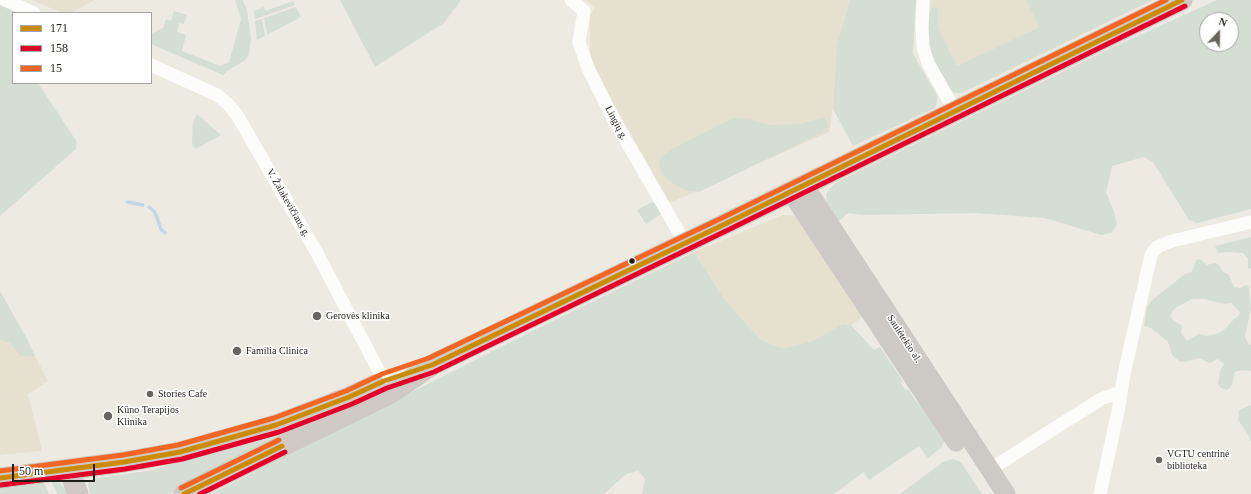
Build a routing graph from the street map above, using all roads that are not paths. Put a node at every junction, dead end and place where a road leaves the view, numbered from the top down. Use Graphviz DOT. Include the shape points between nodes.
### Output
graph roads {
  1 [pos="5,0"];
  2 [pos="571,0"];
  3 [pos="923,0"];
  4 [pos="1182,0"];
  5 [pos="32,12"];
  6 [pos="152,65"];
  7 [pos="955,111"];
  8 [pos="797,188"];
  9 [pos="1251,222"];
  10 [pos="685,242"];
  11 [pos="432,365"];
  12 [pos="384,380"];
  13 [pos="1120,392"];
  14 [pos="69,470"];
  15 [pos="990,470"];
  16 [pos="0,478"];
  17 [pos="78,494"];
  18 [pos="184,494"];
  19 [pos="990,494"];
  20 [pos="1006,494"];
  21 [pos="1100,494"];
  1 -- 5 [label="street"];
  2 -- 10 [label="street, Lingių g." via="584,11 579,42 588,68 614,120"];
  3 -- 7 [label="street" via="923,47 928,62"];
  4 -- 7 [label="main road"];
  6 -- 12 [label="street, V. Žalakevičiaus g." via="217,95 237,115 316,253"];
  7 -- 8 [label="main road"];
  8 -- 10 [label="main road"];
  8 -- 15 [label="main road, Saulėtekio al."];
  8 -- 19 [label="main road, Saulėtekio al."];
  9 -- 13 [label="street" via="1157,247 1148,265"];
  10 -- 11 [label="main road"];
  11 -- 12 [label="main road"];
  11 -- 18 [label="main road" via="391,393"];
  12 -- 14 [label="main road" via="349,397 283,422 218,442 173,453"];
  13 -- 15 [label="street" via="1101,399"];
  13 -- 21 [label="street"];
  14 -- 16 [label="main road"];
  14 -- 17 [label="main road"];
  15 -- 20 [label="main road, Saulėtekio al."];
}
